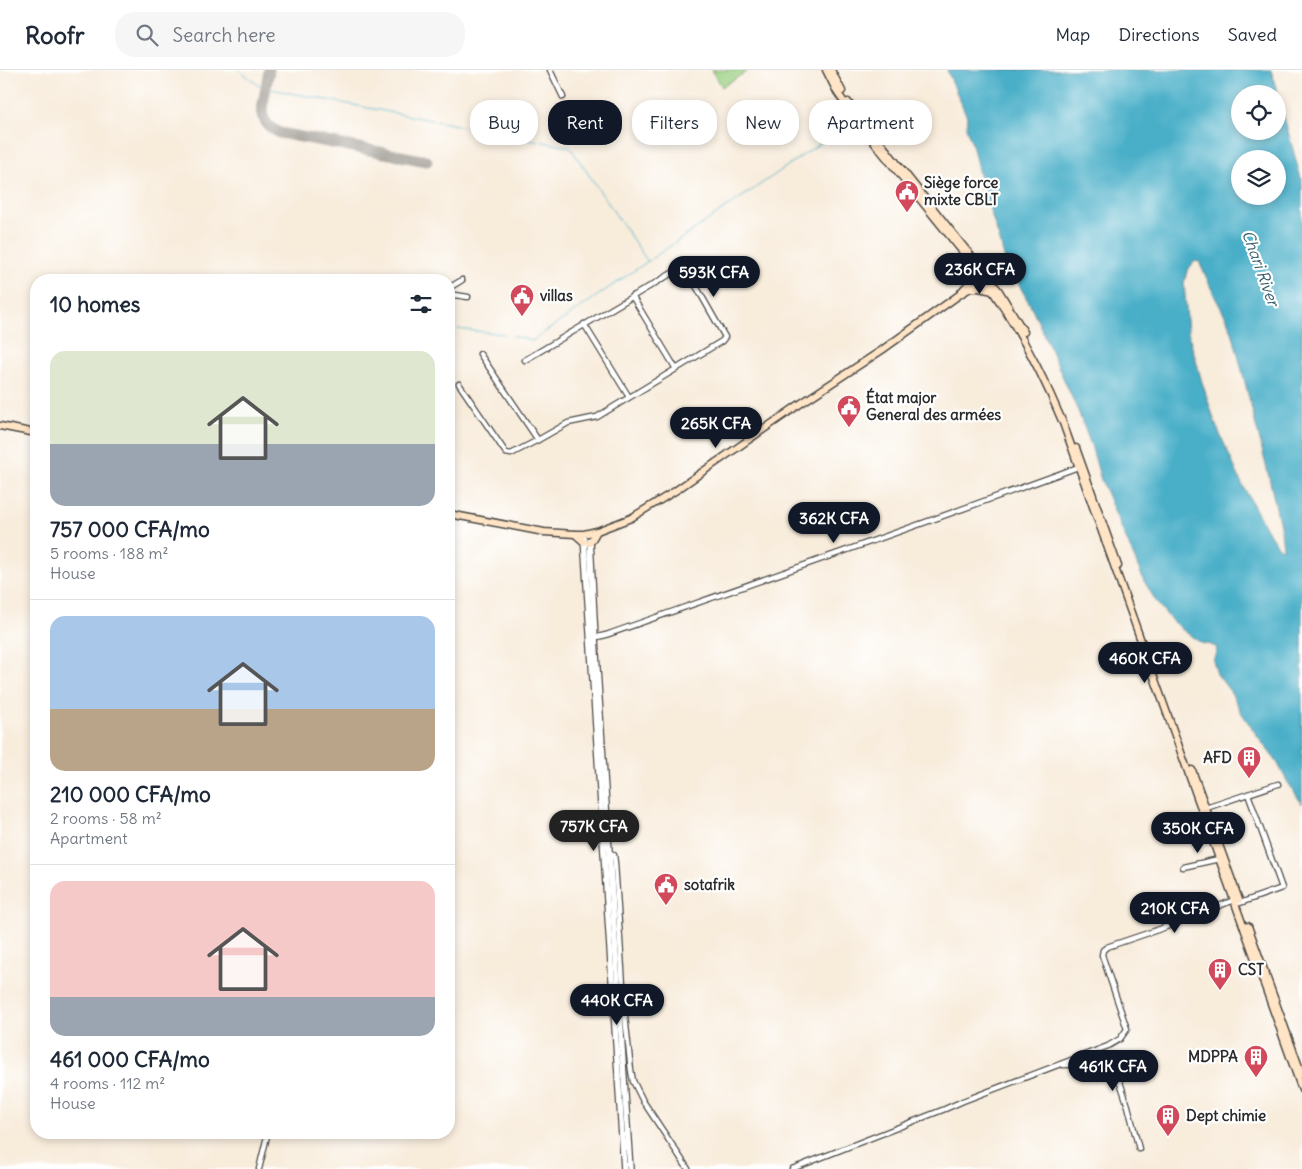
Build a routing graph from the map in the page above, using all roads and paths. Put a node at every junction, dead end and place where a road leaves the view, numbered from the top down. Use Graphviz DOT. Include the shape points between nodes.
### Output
graph roads {
  1 [pos="550,70"];
  2 [pos="826,70"];
  3 [pos="831,70"];
  4 [pos="562,97"];
  5 [pos="971,263"];
  6 [pos="980,270"];
  7 [pos="986,278"];
  8 [pos="462,280"];
  9 [pos="455,284"];
  10 [pos="969,286"];
  11 [pos="993,291"];
  12 [pos="455,295"];
  13 [pos="632,296"];
  14 [pos="468,297"];
  15 [pos="584,324"];
  16 [pos="480,354"];
  17 [pos="525,360"];
  18 [pos="676,369"];
  19 [pos="459,384"];
  20 [pos="629,397"];
  21 [pos="0,426"];
  22 [pos="30,432"];
  23 [pos="538,440"];
  24 [pos="1080,467"];
  25 [pos="455,515"];
  26 [pos="597,531"];
  27 [pos="587,533"];
  28 [pos="575,534"];
  29 [pos="587,542"];
  30 [pos="592,638"];
  31 [pos="1278,784"];
  32 [pos="1248,794"];
  33 [pos="1204,809"];
  34 [pos="607,852"];
  35 [pos="1220,860"];
  36 [pos="1183,867"];
  37 [pos="1237,902"];
  38 [pos="1279,1019"];
  39 [pos="1059,1065"];
  40 [pos="1302,1076"];
  41 [pos="1302,1090"];
  42 [pos="266,1139"];
  43 [pos="1139,1149"];
  44 [pos="259,1169"];
  45 [pos="624,1169"];
  46 [pos="630,1169"];
  47 [pos="688,1169"];
  48 [pos="792,1169"];
  1 -- 4 [label="street"];
  2 -- 5 [label="main road" via="860,125"];
  3 -- 6 [label="main road" via="855,111"];
  5 -- 6 [label="main road"];
  5 -- 10 [label="main road"];
  6 -- 7 [label="main road"];
  6 -- 10 [label="main road"];
  7 -- 10 [label="main road"];
  7 -- 11 [label="main road"];
  7 -- 24 [label="main road" via="999,291 1017,319 1049,379"];
  8 -- 9 [label="street"];
  10 -- 11 [label="main road"];
  10 -- 26 [label="main road" via="882,350 675,491 631,518"];
  11 -- 24 [label="main road" via="1035,361"];
  12 -- 14 [label="street"];
  13 -- 15 [label="street"];
  13 -- 18 [label="street"];
  13 -- 18 [label="street" via="678,269 684,269 692,279 725,337"];
  15 -- 17 [label="street"];
  15 -- 20 [label="street"];
  16 -- 23 [label="street"];
  18 -- 20 [label="street"];
  19 -- 23 [label="street" via="506,453"];
  20 -- 23 [label="street" via="597,417 568,423"];
  21 -- 22 [label="main road"];
  24 -- 30 [label="street"];
  24 -- 33 [label="main road"];
  25 -- 28 [label="main road" via="544,532"];
  26 -- 27 [label="main road"];
  26 -- 29 [label="main road"];
  27 -- 28 [label="main road"];
  27 -- 29 [label="street"];
  28 -- 29 [label="main road"];
  29 -- 30 [label="street"];
  30 -- 34 [label="street"];
  31 -- 32 [label="street"];
  32 -- 33 [label="street"];
  32 -- 37 [label="street" via="1282,888"];
  33 -- 35 [label="main road"];
  33 -- 37 [label="main road"];
  34 -- 45 [label="street"];
  34 -- 46 [label="street"];
  34 -- 47 [label="street" via="614,855 615,863 633,1081"];
  35 -- 36 [label="street"];
  35 -- 37 [label="main road"];
  37 -- 38 [label="main road"];
  37 -- 39 [label="street" via="1103,950 1127,1029 1120,1040"];
  38 -- 40 [label="main road"];
  38 -- 41 [label="main road"];
  39 -- 43 [label="street" via="1104,1068 1120,1082"];
  39 -- 48 [label="street"];
  42 -- 44 [label="street"];
}
